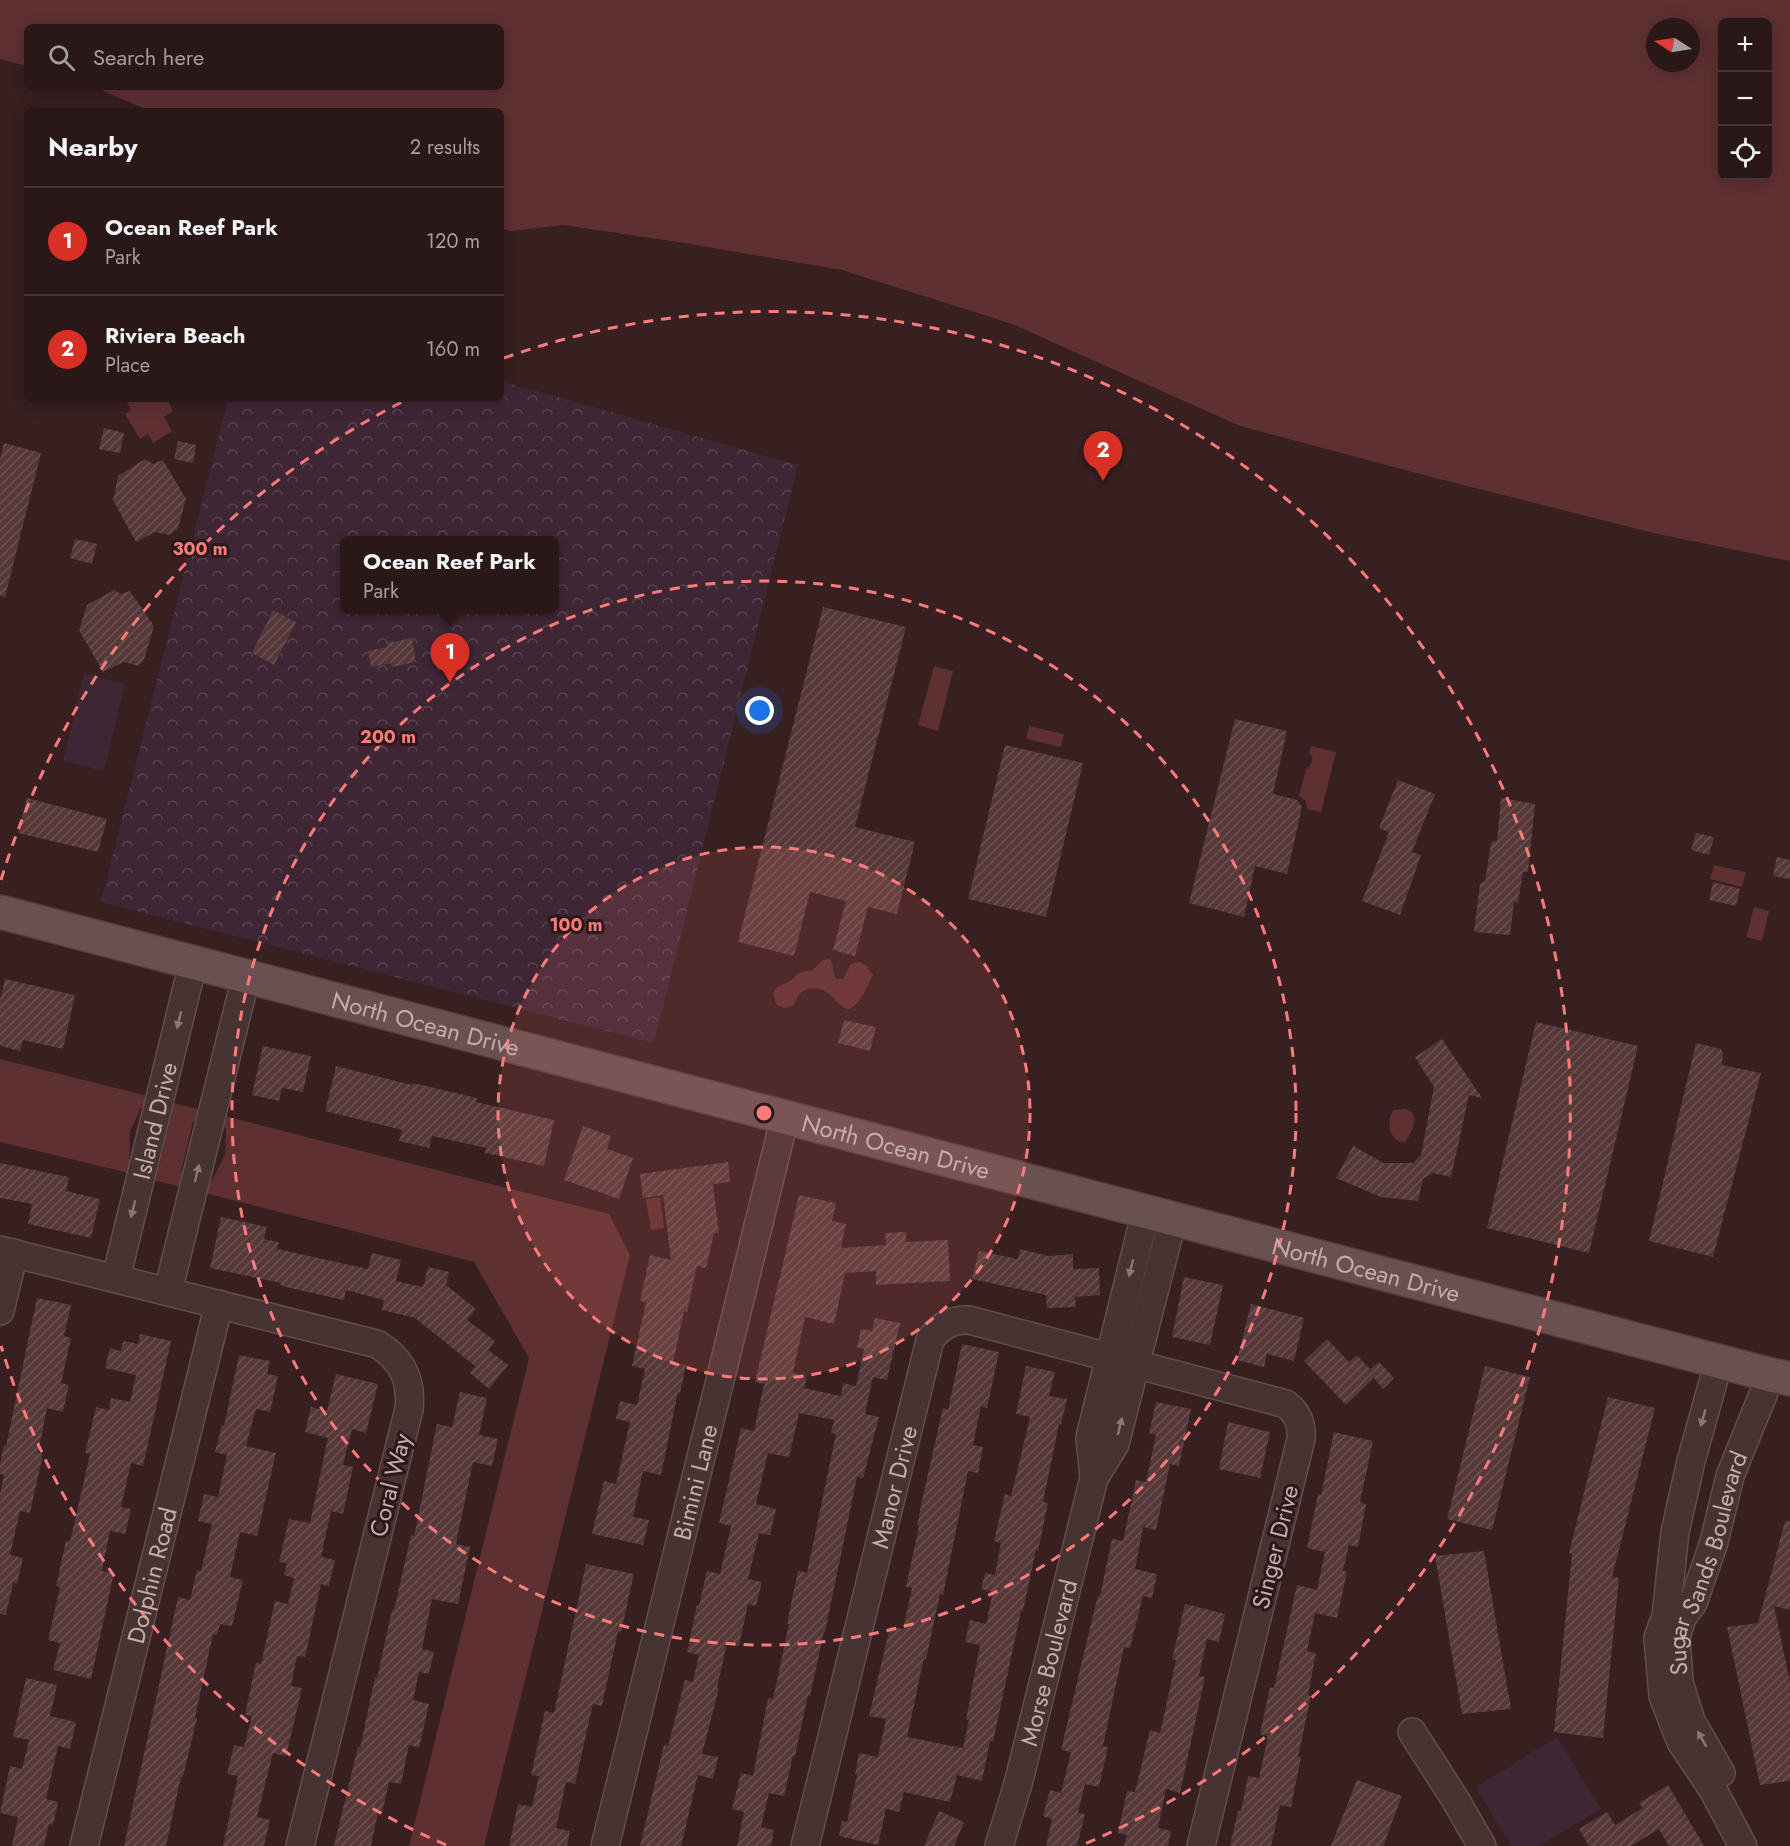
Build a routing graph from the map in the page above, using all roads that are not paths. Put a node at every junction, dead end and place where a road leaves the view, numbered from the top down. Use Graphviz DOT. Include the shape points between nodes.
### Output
graph roads {
  1 [pos="0,912"];
  2 [pos="193,963"];
  3 [pos="246,977"];
  4 [pos="785,1117"];
  5 [pos="1159,1215"];
  6 [pos="7,1251"];
  7 [pos="116,1278"];
  8 [pos="168,1291"];
  9 [pos="219,1304"];
  10 [pos="0,1311"];
  11 [pos="1109,1357"];
  12 [pos="1719,1362"];
  13 [pos="1136,1364"];
  14 [pos="1780,1377"];
  15 [pos="1094,1478"];
  16 [pos="1412,1732"];
  17 [pos="1434,1767"];
  18 [pos="84,1846"];
  19 [pos="300,1846"];
  20 [pos="604,1846"];
  21 [pos="805,1846"];
  22 [pos="999,1846"];
  23 [pos="1201,1846"];
  24 [pos="1462,1846"];
  25 [pos="1482,1846"];
  26 [pos="1743,1846"];
  27 [pos="1759,1846"];
  1 -- 2 [label="main road, North Ocean Drive"];
  2 -- 3 [label="main road, North Ocean Drive"];
  2 -- 7 [label="street, Island Drive, one-way"];
  3 -- 4 [label="main road, North Ocean Drive"];
  8 -- 3 [label="street, one-way"];
  4 -- 5 [label="main road, North Ocean Drive"];
  4 -- 20 [label="street, Bimini Lane"];
  5 -- 11 [label="street, Morse Boulevard, one-way"];
  5 -- 12 [label="main road, North Ocean Drive"];
  5 -- 13 [label="street, Morse Boulevard"];
  6 -- 7 [label="street, Coral Way"];
  6 -- 10 [label="street"];
  7 -- 8 [label="street, Coral Way"];
  8 -- 9 [label="street, Coral Way"];
  9 -- 18 [label="street, Dolphin Road"];
  9 -- 19 [label="street, Coral Way" via="377,1344 398,1360 410,1396"];
  11 -- 13 [label="street, Manor Drive"];
  11 -- 15 [label="street, Morse Boulevard" via="1090,1437"];
  11 -- 21 [label="street, Manor Drive" via="969,1320 956,1319 937,1329 930,1341"];
  12 -- 14 [label="main road, North Ocean Drive"];
  12 -- 26 [label="street, Sugar Sands Boulevard, one-way" via="1675,1532 1666,1616 1658,1638 1663,1696 1681,1742 1713,1788"];
  15 -- 13 [label="street, Morse Boulevard, one-way" via="1115,1444"];
  13 -- 23 [label="street, Singer Drive" via="1286,1404 1302,1426"];
  27 -- 14 [label="street, Sugar Sands Boulevard, one-way" via="1691,1721 1679,1682 1676,1637 1682,1618 1693,1603 1714,1542 1730,1476"];
  15 -- 22 [label="street, Morse Boulevard"];
  16 -- 17 [label="street"];
  17 -- 24 [label="street" via="1437,1796"];
  17 -- 25 [label="street"];
}
